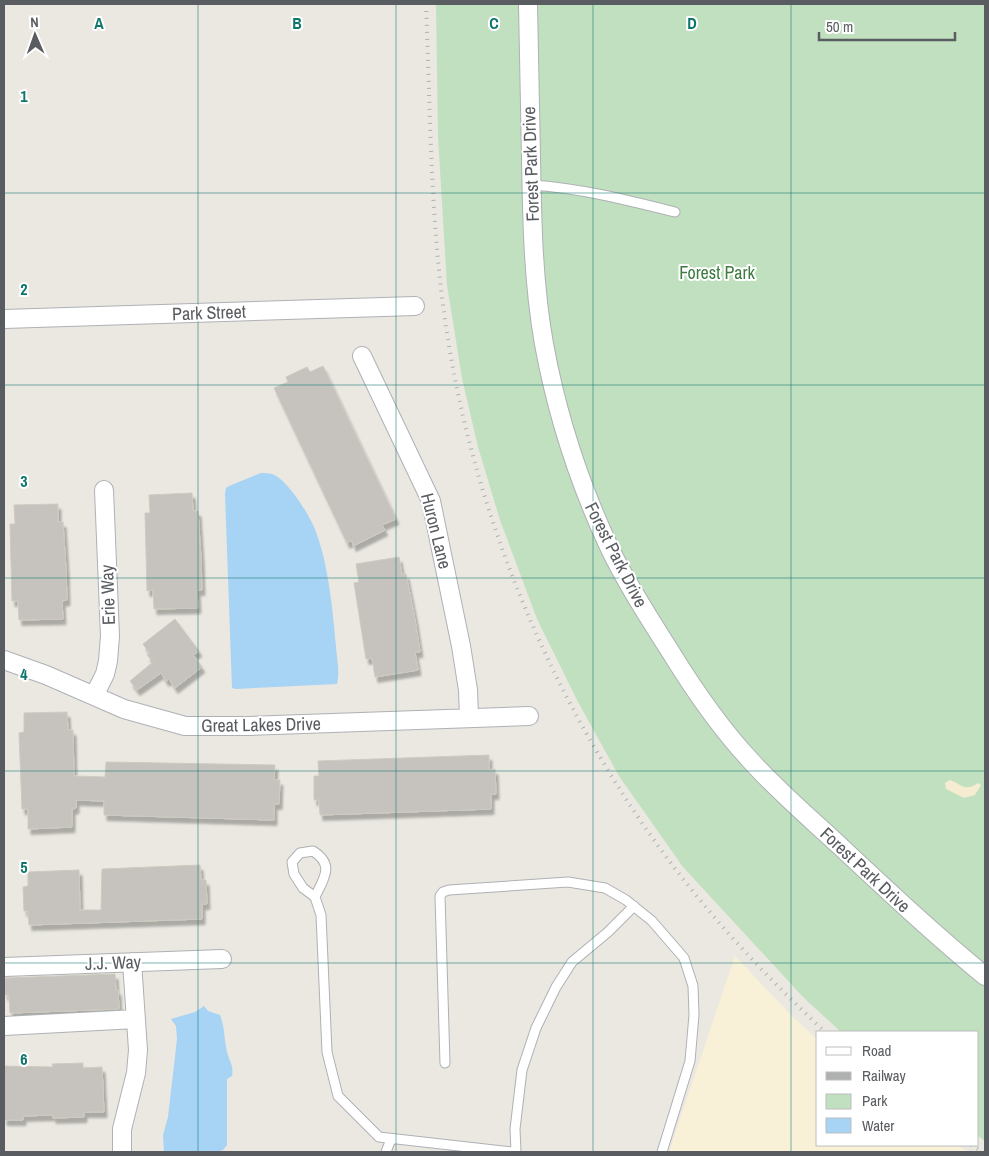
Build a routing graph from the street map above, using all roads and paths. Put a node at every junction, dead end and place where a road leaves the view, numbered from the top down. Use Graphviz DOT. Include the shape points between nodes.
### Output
graph roads {
  1 [pos="528,4"];
  2 [pos="531,185"];
  3 [pos="675,212"];
  4 [pos="415,306"];
  5 [pos="4,319"];
  6 [pos="362,356"];
  7 [pos="104,490"];
  8 [pos="4,660"];
  9 [pos="94,696"];
  10 [pos="529,716"];
  11 [pos="469,718"];
  12 [pos="315,897"];
  13 [pos="634,906"];
  14 [pos="222,959"];
  15 [pos="132,962"];
  16 [pos="4,967"];
  17 [pos="985,976"];
  18 [pos="136,1019"];
  19 [pos="4,1026"];
  20 [pos="445,1062"];
  21 [pos="391,1139"];
  22 [pos="122,1152"];
  23 [pos="386,1152"];
  24 [pos="514,1152"];
  25 [pos="662,1152"];
  1 -- 2 [label="street, Forest Park Drive"];
  2 -- 3 [label="lane" via="570,188"];
  2 -- 17 [label="street, Forest Park Drive" via="536,284 554,392 590,505 641,605 711,713 750,761 935,934"];
  4 -- 5 [label="street, Park Street"];
  6 -- 11 [label="street, Huron Lane" via="431,501 461,646"];
  7 -- 9 [label="street, Erie Way" via="109,644 105,674"];
  8 -- 9 [label="street, Great Lakes Drive"];
  9 -- 11 [label="street, Great Lakes Drive" via="124,709 185,726"];
  10 -- 11 [label="street, Great Lakes Drive"];
  12 -- 12 [label="lane" via="303,888 294,874 292,862 300,853 313,850 322,856 326,876"];
  12 -- 21 [label="lane" via="321,915 327,1052 338,1096 379,1137"];
  13 -- 20 [label="lane" via="605,888 568,882 443,892 440,896"];
  13 -- 24 [label="lane" via="572,962 536,1028 522,1070"];
  13 -- 25 [label="lane" via="652,921 684,958 693,986 690,1062"];
  14 -- 15 [label="street, J.J. Way"];
  15 -- 16 [label="street, J.J. Way"];
  15 -- 18 [label="street"];
  18 -- 19 [label="street"];
  18 -- 22 [label="street" via="136,1073 122,1129"];
  21 -- 23 [label="lane"];
  21 -- 24 [label="lane"];
}
